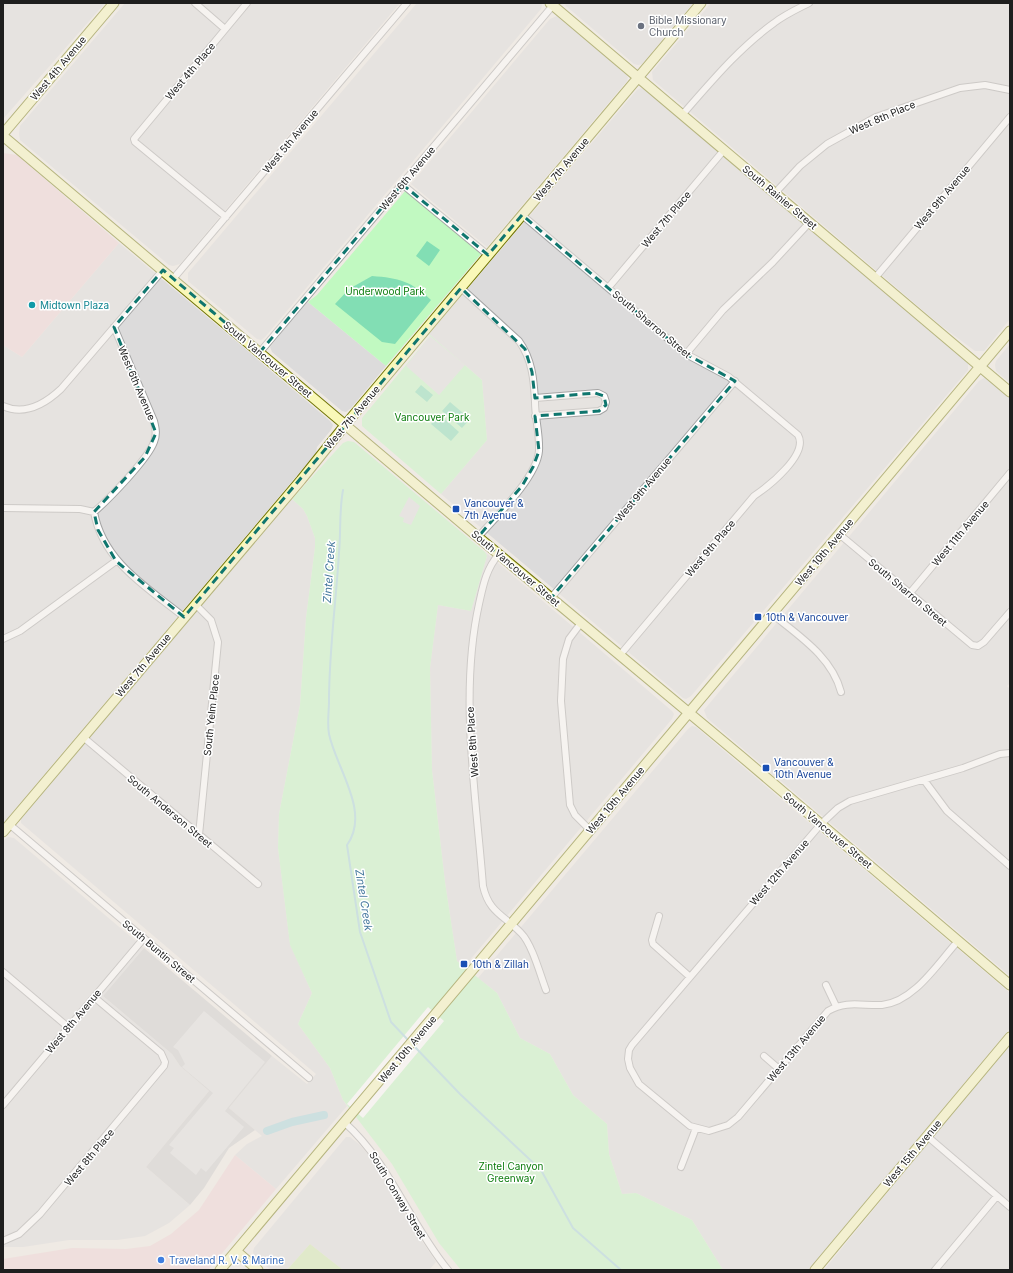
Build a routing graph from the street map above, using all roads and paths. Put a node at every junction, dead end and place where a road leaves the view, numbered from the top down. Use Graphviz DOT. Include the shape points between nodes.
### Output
graph roads {
  1 [pos="114,3"];
  2 [pos="195,3"];
  3 [pos="247,3"];
  4 [pos="407,3"];
  5 [pos="701,3"];
  6 [pos="809,3"];
  7 [pos="553,4"];
  8 [pos="225,29"];
  9 [pos="638,78"];
  10 [pos="1010,90"];
  11 [pos="682,115"];
  12 [pos="1010,117"];
  13 [pos="3,135"];
  14 [pos="724,150"];
  15 [pos="402,184"];
  16 [pos="775,193"];
  17 [pos="522,215"];
  18 [pos="226,217"];
  19 [pos="810,222"];
  20 [pos="488,255"];
  21 [pos="163,270"];
  22 [pos="875,278"];
  23 [pos="173,279"];
  24 [pos="461,288"];
  25 [pos="608,288"];
  26 [pos="114,327"];
  27 [pos="1010,331"];
  28 [pos="260,352"];
  29 [pos="686,354"];
  30 [pos="980,366"];
  31 [pos="734,380"];
  32 [pos="1010,392"];
  33 [pos="535,398"];
  34 [pos="3,406"];
  35 [pos="535,416"];
  36 [pos="346,424"];
  37 [pos="801,443"];
  38 [pos="1010,473"];
  39 [pos="3,508"];
  40 [pos="94,512"];
  41 [pos="839,534"];
  42 [pos="478,537"];
  43 [pos="499,554"];
  44 [pos="116,561"];
  45 [pos="910,593"];
  46 [pos="551,598"];
  47 [pos="195,604"];
  48 [pos="1010,612"];
  49 [pos="772,614"];
  50 [pos="184,617"];
  51 [pos="581,623"];
  52 [pos="3,639"];
  53 [pos="620,655"];
  54 [pos="841,692"];
  55 [pos="689,713"];
  56 [pos="82,737"];
  57 [pos="1010,753"];
  58 [pos="924,780"];
  59 [pos="821,824"];
  60 [pos="6,828"];
  61 [pos="590,830"];
  62 [pos="199,835"];
  63 [pos="1010,866"];
  64 [pos="258,884"];
  65 [pos="659,916"];
  66 [pos="511,925"];
  67 [pos="144,938"];
  68 [pos="958,941"];
  69 [pos="3,972"];
  70 [pos="690,977"];
  71 [pos="826,985"];
  72 [pos="1010,985"];
  73 [pos="546,990"];
  74 [pos="94,997"];
  75 [pos="836,1006"];
  76 [pos="68,1028"];
  77 [pos="1010,1037"];
  78 [pos="764,1056"];
  79 [pos="779,1069"];
  80 [pos="309,1078"];
  81 [pos="3,1105"];
  82 [pos="345,1123"];
  83 [pos="696,1128"];
  84 [pos="927,1136"];
  85 [pos="681,1167"];
  86 [pos="997,1196"];
  87 [pos="1010,1207"];
  88 [pos="3,1241"];
  89 [pos="236,1251"];
  90 [pos="220,1270"];
  91 [pos="258,1270"];
  92 [pos="448,1270"];
  93 [pos="815,1270"];
  94 [pos="935,1270"];
  1 -- 13 [label="street, West 4th Avenue"];
  2 -- 8 [label="street"];
  3 -- 8 [label="street, West 4th Place"];
  4 -- 18 [label="street, West 5th Avenue"];
  5 -- 9 [label="street, West 7th Avenue"];
  6 -- 11 [label="street" via="775,22 755,38"];
  7 -- 9 [label="street, South Rainier Street"];
  7 -- 15 [label="street, West 6th Avenue"];
  8 -- 18 [label="street, West 4th Place" via="134,139"];
  9 -- 11 [label="street, South Rainier Street"];
  9 -- 17 [label="street, West 7th Avenue"];
  10 -- 16 [label="street, West 8th Place" via="985,85 960,88 876,117 827,144 800,166"];
  11 -- 14 [label="street, South Rainier Street"];
  12 -- 22 [label="street, West 9th Avenue"];
  13 -- 21 [label="street, South Vancouver Street"];
  14 -- 16 [label="street, South Rainier Street"];
  14 -- 25 [label="street, West 7th Place"];
  15 -- 20 [label="street"];
  15 -- 28 [label="street, West 6th Avenue"];
  16 -- 19 [label="street, South Rainier Street"];
  17 -- 20 [label="street, West 7th Avenue"];
  17 -- 25 [label="street, South Sharron Street"];
  18 -- 23 [label="street, West 5th Avenue"];
  19 -- 22 [label="street, South Rainier Street"];
  19 -- 29 [label="street" via="723,310"];
  20 -- 24 [label="street, West 7th Avenue"];
  21 -- 23 [label="street, South Vancouver Street"];
  21 -- 26 [label="street"];
  22 -- 30 [label="street, South Rainier Street"];
  23 -- 28 [label="street, South Vancouver Street"];
  24 -- 33 [label="street" via="519,341 525,350 532,372"];
  24 -- 36 [label="street, West 7th Avenue"];
  25 -- 29 [label="street, South Sharron Street"];
  26 -- 34 [label="street" via="48,401 32,408 14,409"];
  26 -- 40 [label="street, West 6th Avenue" via="154,421 156,433 145,457"];
  27 -- 30 [label="street, West 10th Avenue"];
  28 -- 36 [label="street, South Vancouver Street"];
  29 -- 31 [label="street, South Sharron Street"];
  30 -- 32 [label="street, South Rainier Street"];
  30 -- 41 [label="street, West 10th Avenue"];
  31 -- 37 [label="street, South Sharron Street" via="798,435"];
  31 -- 46 [label="street, West 9th Avenue"];
  33 -- 35 [label="street"];
  33 -- 35 [label="street" via="598,393 604,396 606,402 604,408 598,411"];
  35 -- 42 [label="street" via="539,451 533,467 522,486"];
  36 -- 42 [label="street, South Vancouver Street"];
  36 -- 47 [label="street, West 7th Avenue"];
  37 -- 53 [label="street, West 9th Place" via="798,452 771,485 754,496"];
  38 -- 45 [label="street, West 11th Avenue"];
  39 -- 40 [label="street" via="80,509"];
  40 -- 44 [label="street" via="98,530"];
  41 -- 45 [label="street, South Sharron Street"];
  41 -- 49 [label="street, West 10th Avenue"];
  42 -- 43 [label="street, South Vancouver Street"];
  43 -- 46 [label="street, South Vancouver Street"];
  43 -- 66 [label="street, West 8th Place" via="488,568 476,616 469,702 483,886 490,906"];
  44 -- 50 [label="street"];
  44 -- 52 [label="street" via="20,631"];
  45 -- 48 [label="street, South Sharron Street" via="972,646 984,642"];
  46 -- 51 [label="street, South Vancouver Street"];
  47 -- 50 [label="street, West 7th Avenue"];
  47 -- 62 [label="street, South Yelm Place" via="211,620 218,642"];
  49 -- 54 [label="street" via="831,667"];
  49 -- 55 [label="street, West 10th Avenue"];
  50 -- 56 [label="street, West 7th Avenue"];
  51 -- 53 [label="street, South Vancouver Street"];
  51 -- 61 [label="street" via="565,648 562,708 570,805 575,815"];
  53 -- 55 [label="street, South Vancouver Street"];
  55 -- 59 [label="street, South Vancouver Street"];
  55 -- 61 [label="street, West 10th Avenue"];
  56 -- 60 [label="street, West 7th Avenue"];
  56 -- 62 [label="street, South Anderson Street"];
  57 -- 58 [label="street, West 12th Avenue" via="1000,754"];
  58 -- 59 [label="street, West 12th Avenue" via="850,800"];
  58 -- 63 [label="street" via="947,811"];
  59 -- 68 [label="street, South Vancouver Street"];
  59 -- 70 [label="street, West 12th Avenue"];
  60 -- 67 [label="street, South Buntin Street"];
  61 -- 66 [label="street, West 10th Avenue"];
  62 -- 64 [label="street, South Anderson Street"];
  65 -- 70 [label="street" via="653,944"];
  66 -- 73 [label="street, West 8th Place" via="522,933 527,941"];
  66 -- 82 [label="street, West 10th Avenue"];
  67 -- 74 [label="street, West 8th Avenue"];
  67 -- 80 [label="street, South Buntin Street"];
  68 -- 72 [label="street, South Vancouver Street"];
  68 -- 75 [label="street" via="915,990 902,999 881,1005 848,1003"];
  69 -- 76 [label="street"];
  70 -- 83 [label="street, West 12th Avenue" via="629,1050 630,1068 639,1084 690,1126"];
  71 -- 75 [label="street"];
  74 -- 76 [label="street, West 8th Avenue"];
  74 -- 88 [label="street, West 8th Place" via="161,1053 165,1062 162,1070 40,1214 19,1234"];
  75 -- 79 [label="street, West 13th Avenue" via="820,1019"];
  76 -- 81 [label="street, West 8th Avenue"];
  77 -- 84 [label="street, West 15th Avenue"];
  78 -- 79 [label="street"];
  79 -- 83 [label="street, West 13th Avenue" via="738,1117 728,1125 709,1131"];
  82 -- 89 [label="street, West 10th Avenue"];
  82 -- 92 [label="street, South Conway Street" via="359,1135 374,1154 421,1233"];
  83 -- 85 [label="street"];
  84 -- 86 [label="street"];
  84 -- 93 [label="street, West 15th Avenue"];
  86 -- 87 [label="street"];
  86 -- 94 [label="street"];
  89 -- 90 [label="street, West 10th Avenue"];
  89 -- 91 [label="street"];
}
